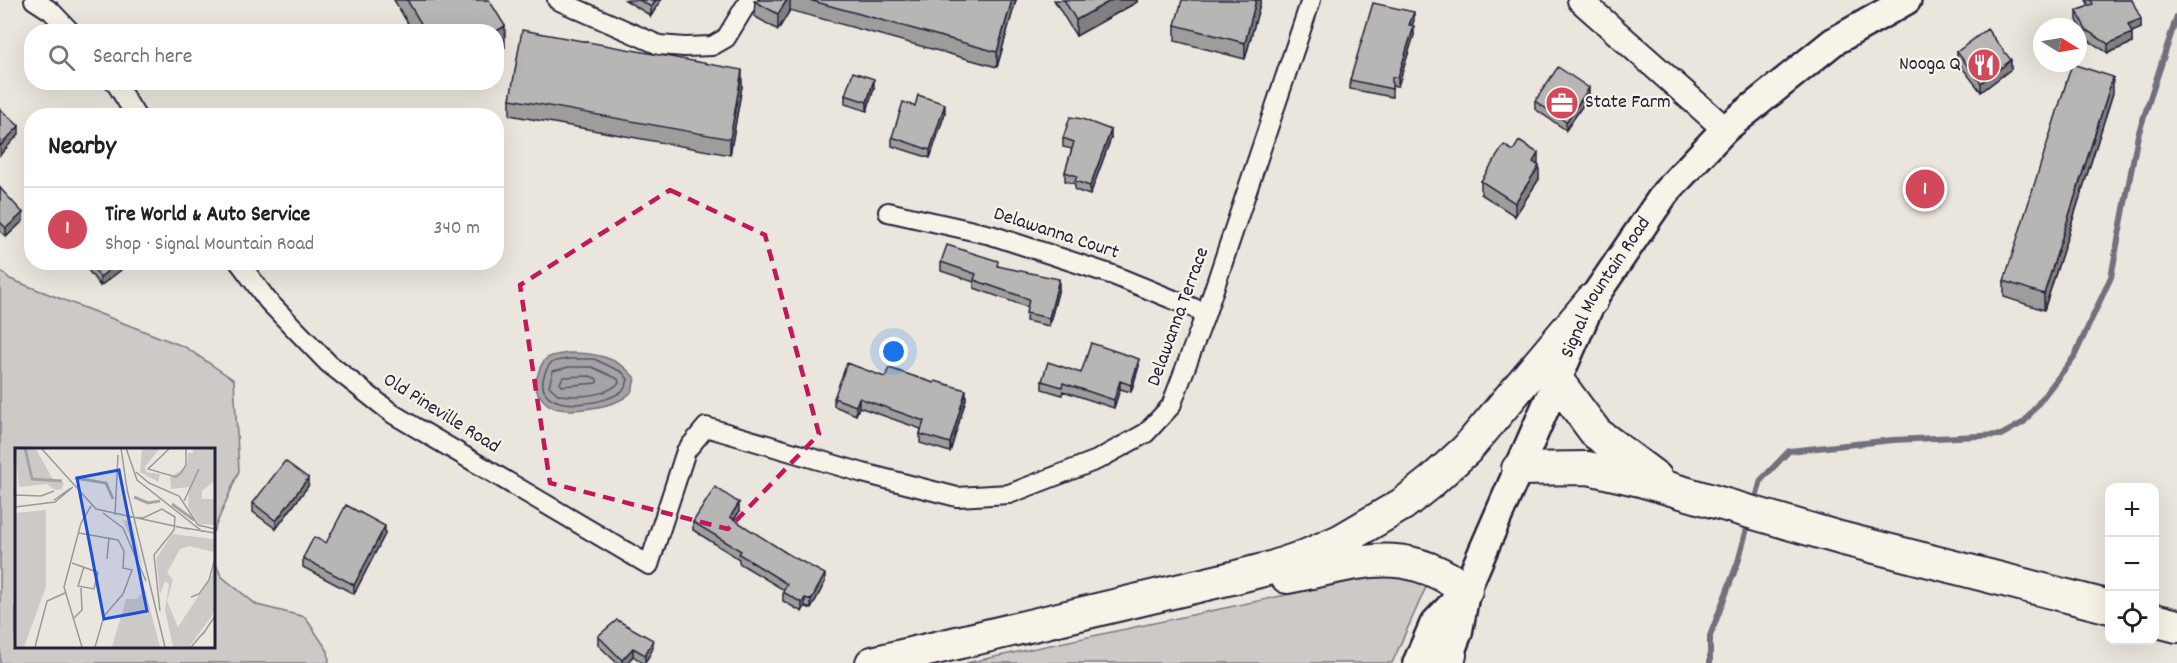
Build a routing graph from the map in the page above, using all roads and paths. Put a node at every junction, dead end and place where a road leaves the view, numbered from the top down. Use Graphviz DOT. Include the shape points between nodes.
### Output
graph roads {
  1 [pos="34,0"];
  2 [pos="557,0"];
  3 [pos="749,0"];
  4 [pos="1311,0"];
  5 [pos="1580,0"];
  6 [pos="1907,0"];
  7 [pos="63,24"];
  8 [pos="120,90"];
  9 [pos="131,108"];
  10 [pos="1725,129"];
  11 [pos="888,212"];
  12 [pos="245,270"];
  13 [pos="1592,300"];
  14 [pos="1206,313"];
  15 [pos="1556,379"];
  16 [pos="1518,468"];
  17 [pos="1666,486"];
  18 [pos="649,565"];
  19 [pos="1466,590"];
  20 [pos="2105,607"];
  21 [pos="1058,620"];
  22 [pos="2159,621"];
  23 [pos="2177,626"];
  24 [pos="1448,660"];
  25 [pos="872,663"];
  26 [pos="1417,663"];
  1 -- 7 [label="street"];
  2 -- 3 [label="street" via="659,45 684,47 712,46 726,38"];
  4 -- 14 [label="street, Delawanna Terrace"];
  5 -- 10 [label="main road"];
  6 -- 10 [label="main road, Signal Mountain Road" via="1833,42"];
  8 -- 9 [label="street"];
  10 -- 13 [label="main road, Signal Mountain Road" via="1665,193"];
  11 -- 14 [label="street, Delawanna Court" via="991,235 1113,275"];
  12 -- 18 [label="street, Old Pineville Road" via="268,301 328,363 393,414"];
  13 -- 15 [label="main road, Signal Mountain Road"];
  13 -- 21 [label="highway" via="1467,449 1424,487 1372,524 1271,568"];
  14 -- 18 [label="street, Delawanna Terrace" via="1171,406 1146,433 1097,460 1009,494 957,498 706,427 686,451"];
  15 -- 16 [label="main road, Signal Mountain Road"];
  15 -- 17 [label="highway" via="1596,433"];
  16 -- 17 [label="highway" via="1588,468"];
  16 -- 19 [label="main road, Signal Mountain Road"];
  17 -- 20 [label="highway" via="1840,538"];
  19 -- 21 [label="highway" via="1427,567 1376,560"];
  19 -- 24 [label="main road"];
  19 -- 26 [label="main road, Signal Mountain Road" via="1434,624"];
  21 -- 25 [label="highway"];
  22 -- 23 [label="highway"];
}
